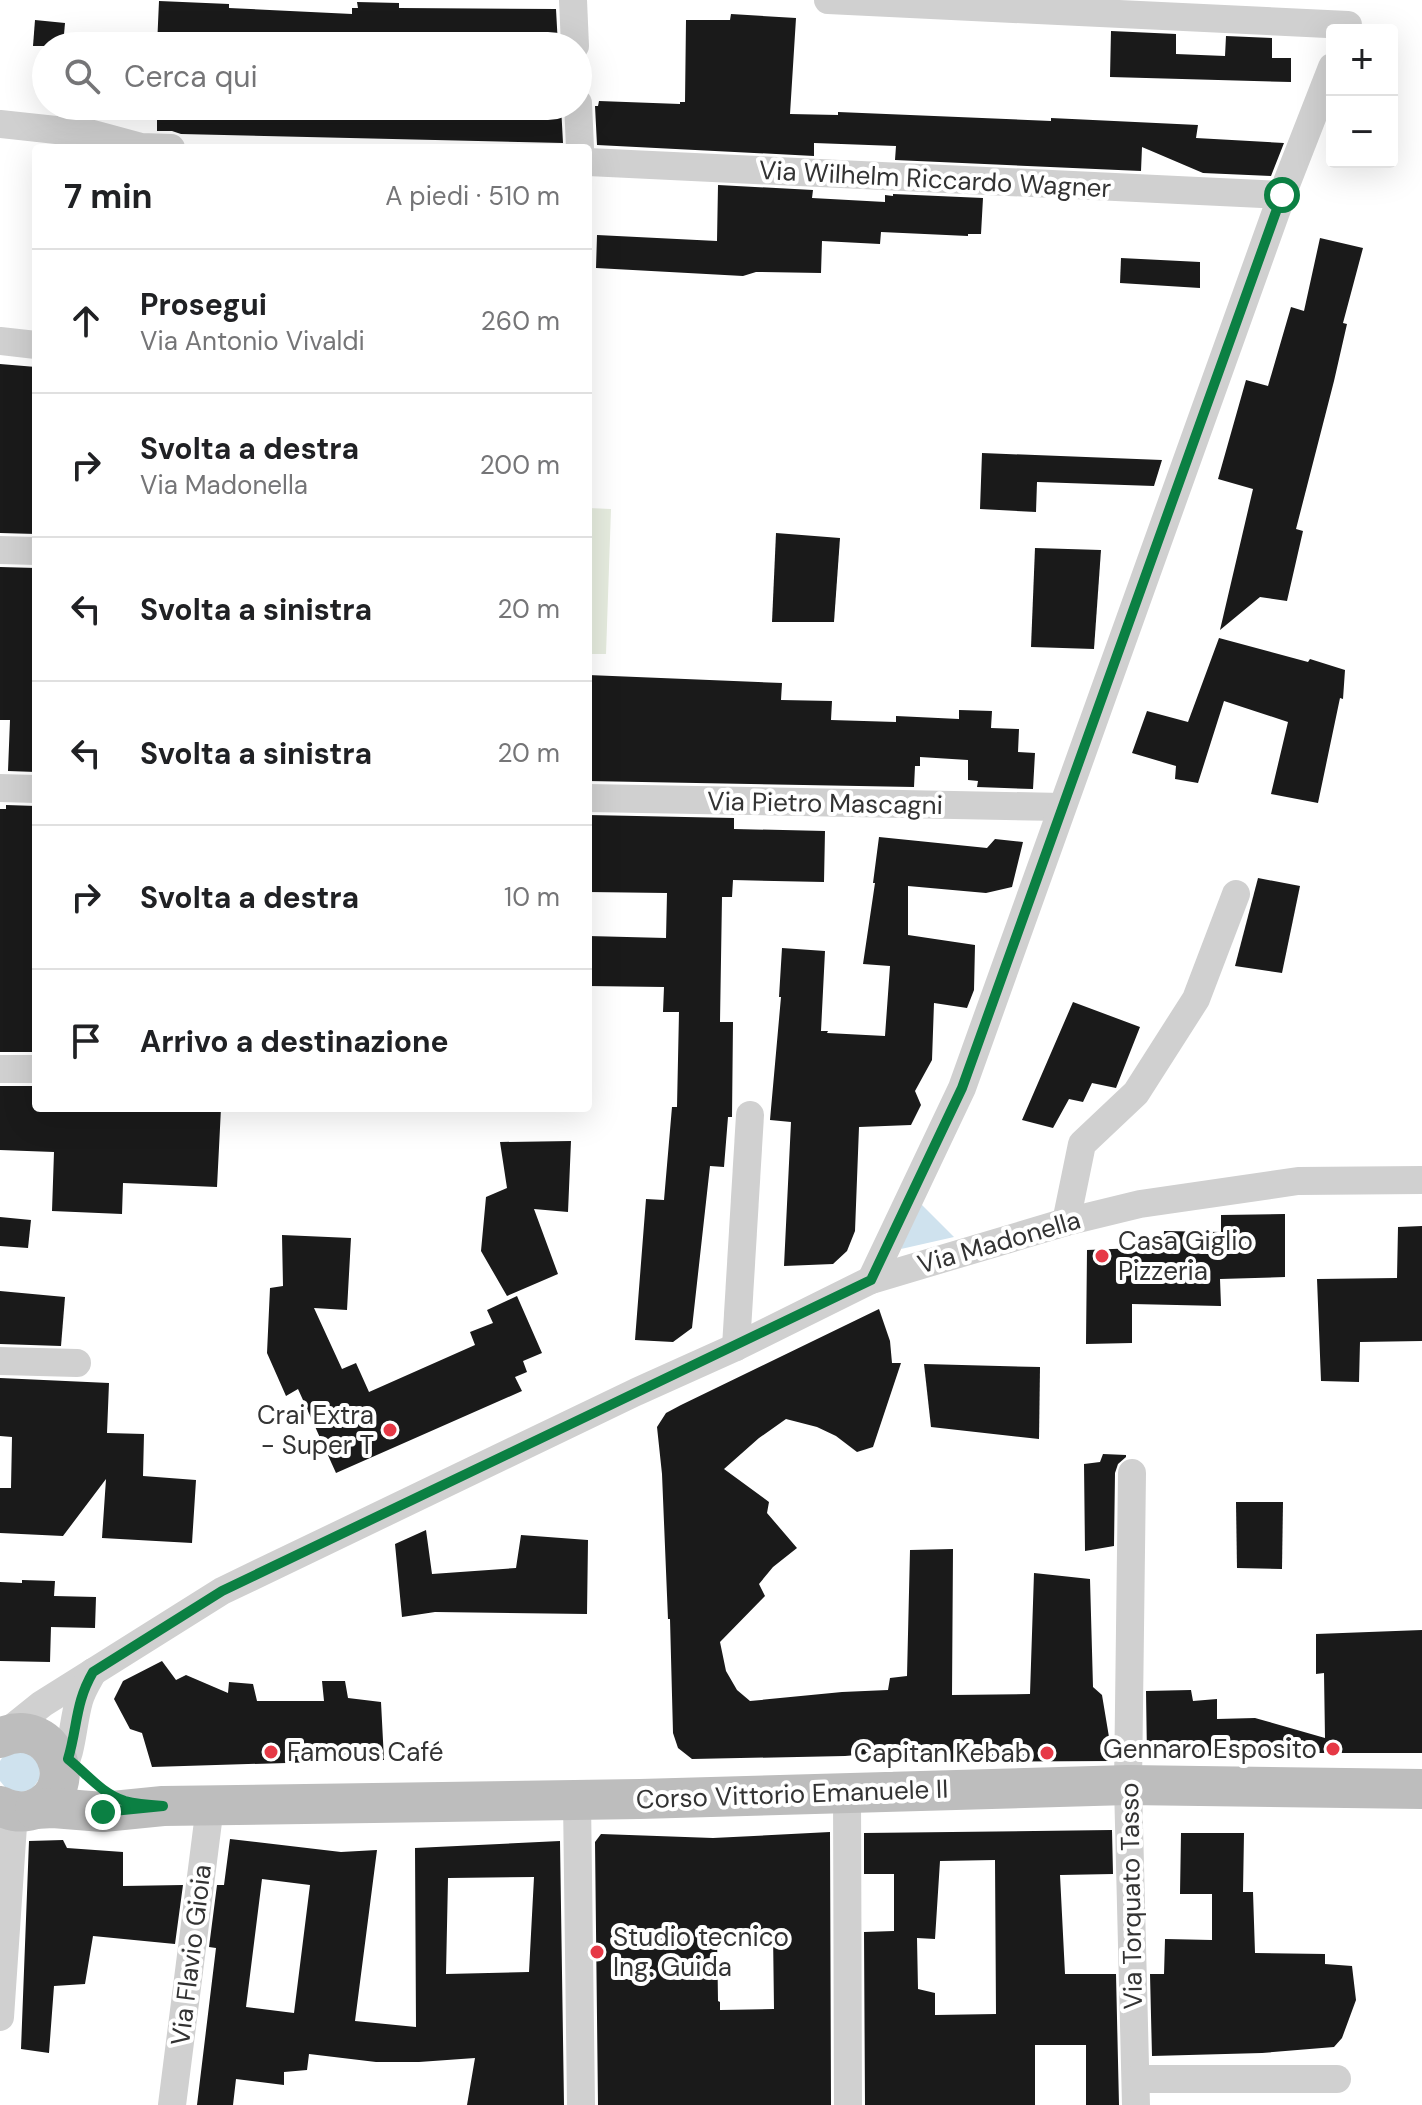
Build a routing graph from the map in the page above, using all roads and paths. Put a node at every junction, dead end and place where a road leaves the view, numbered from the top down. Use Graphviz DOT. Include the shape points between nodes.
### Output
graph roads {
  1 [pos="573,0"];
  2 [pos="828,0"];
  3 [pos="1351,18"];
  4 [pos="574,32"];
  5 [pos="1326,82"];
  6 [pos="579,120"];
  7 [pos="0,124"];
  8 [pos="130,144"];
  9 [pos="580,144"];
  10 [pos="592,162"];
  11 [pos="1282,195"];
  12 [pos="0,341"];
  13 [pos="32,345"];
  14 [pos="0,550"];
  15 [pos="32,551"];
  16 [pos="0,788"];
  17 [pos="32,789"];
  18 [pos="592,798"];
  19 [pos="1062,807"];
  20 [pos="1236,894"];
  21 [pos="0,1069"];
  22 [pos="32,1069"];
  23 [pos="750,1115"];
  24 [pos="1422,1180"];
  25 [pos="1066,1222"];
  26 [pos="871,1280"];
  27 [pos="736,1347"];
  28 [pos="0,1361"];
  29 [pos="77,1363"];
  30 [pos="1132,1473"];
  31 [pos="93,1672"];
  32 [pos="1,1737"];
  33 [pos="58,1759"];
  34 [pos="1128,1785"];
  35 [pos="1422,1789"];
  36 [pos="847,1792"];
  37 [pos="577,1800"];
  38 [pos="163,1806"];
  39 [pos="210,1806"];
  40 [pos="10,1808"];
  41 [pos="0,2017"];
  42 [pos="1337,2079"];
  43 [pos="1136,2092"];
  44 [pos="172,2105"];
  45 [pos="581,2105"];
  46 [pos="848,2105"];
  1 -- 4 [label="street"];
  2 -- 3 [label="street"];
  5 -- 11 [label="street"];
  6 -- 9 [label="street"];
  7 -- 8 [label="street" via="93,134"];
  10 -- 11 [label="street, Via Wilhelm Riccardo Wagner"];
  11 -- 19 [label="street"];
  12 -- 13 [label="street"];
  14 -- 15 [label="street"];
  16 -- 17 [label="street"];
  18 -- 19 [label="street, Via Pietro Mascagni"];
  19 -- 26 [label="street" via="962,1088"];
  20 -- 25 [label="street" via="1196,999 1136,1093 1082,1144"];
  21 -- 22 [label="street"];
  23 -- 27 [label="street"];
  24 -- 25 [label="street, Via Madonella" via="1298,1181 1140,1204"];
  25 -- 26 [label="street, Via Madonella"];
  26 -- 27 [label="street, Via Madonella"];
  27 -- 31 [label="street, Via Madonella" via="222,1591"];
  28 -- 29 [label="street"];
  30 -- 34 [label="street, Via Torquato Tasso"];
  31 -- 32 [label="street, Via Madonella"];
  31 -- 33 [label="street"];
  32 -- 33 [label="main road, Corso Vittorio Emanuele II" via="26,1732 37,1736"];
  33 -- 38 [label="main road, Corso Vittorio Emanuele II" via="123,1801"];
  33 -- 40 [label="main road" via="57,1786 45,1804"];
  34 -- 35 [label="main road, Corso Vittorio Emanuele II"];
  34 -- 36 [label="main road, Corso Vittorio Emanuele II"];
  34 -- 43 [label="street, Via Torquato Tasso"];
  36 -- 37 [label="main road, Corso Vittorio Emanuele II"];
  36 -- 46 [label="street"];
  37 -- 39 [label="main road, Corso Vittorio Emanuele II"];
  37 -- 45 [label="street"];
  38 -- 39 [label="main road, Corso Vittorio Emanuele II"];
  38 -- 40 [label="main road, Corso Vittorio Emanuele II" via="103,1812"];
  39 -- 44 [label="street, Via Flavio Gioia"];
  40 -- 41 [label="street"];
  42 -- 43 [label="street, Via Torquato Tasso"];
}
